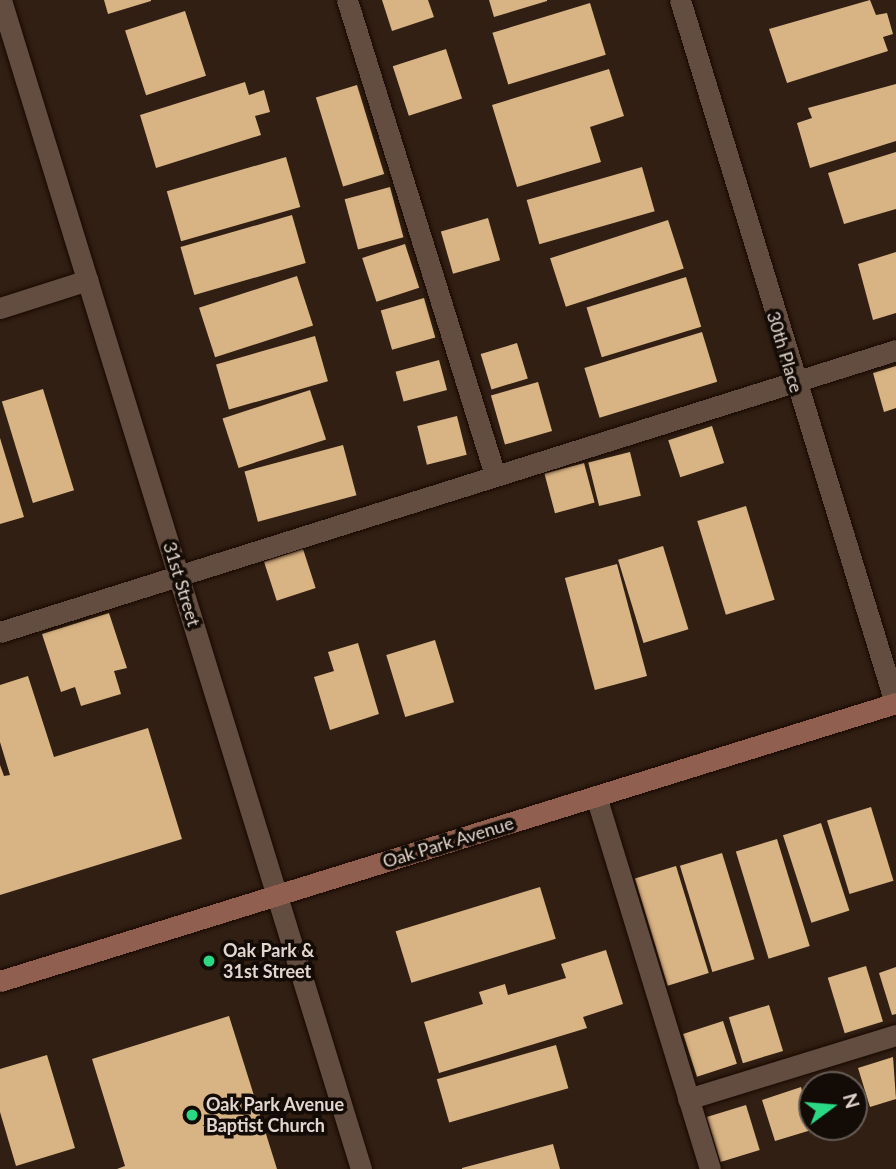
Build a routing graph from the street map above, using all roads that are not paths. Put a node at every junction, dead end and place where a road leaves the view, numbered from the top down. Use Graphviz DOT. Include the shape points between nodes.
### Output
graph roads {
  1 [pos="1,0"];
  2 [pos="347,0"];
  3 [pos="680,0"];
  4 [pos="88,280"];
  5 [pos="0,309"];
  6 [pos="896,350"];
  7 [pos="794,382"];
  8 [pos="495,476"];
  9 [pos="179,576"];
  10 [pos="0,632"];
  11 [pos="895,703"];
  12 [pos="596,796"];
  13 [pos="277,895"];
  14 [pos="0,981"];
  15 [pos="896,1035"];
  16 [pos="688,1099"];
  17 [pos="361,1169"];
  18 [pos="710,1169"];
  1 -- 4 [label="street, 31st Street"];
  2 -- 8 [label="street"];
  3 -- 7 [label="street, 30th Place"];
  4 -- 5 [label="street"];
  4 -- 9 [label="street, 31st Street"];
  6 -- 7 [label="street"];
  7 -- 8 [label="street"];
  7 -- 11 [label="street, 30th Place"];
  8 -- 9 [label="street"];
  9 -- 10 [label="street"];
  9 -- 13 [label="street, 31st Street"];
  11 -- 12 [label="street, Oak Park Avenue"];
  12 -- 13 [label="street, Oak Park Avenue"];
  12 -- 16 [label="street"];
  13 -- 14 [label="street, Oak Park Avenue"];
  13 -- 17 [label="street, 31st Street"];
  15 -- 16 [label="street"];
  16 -- 18 [label="street"];
}
